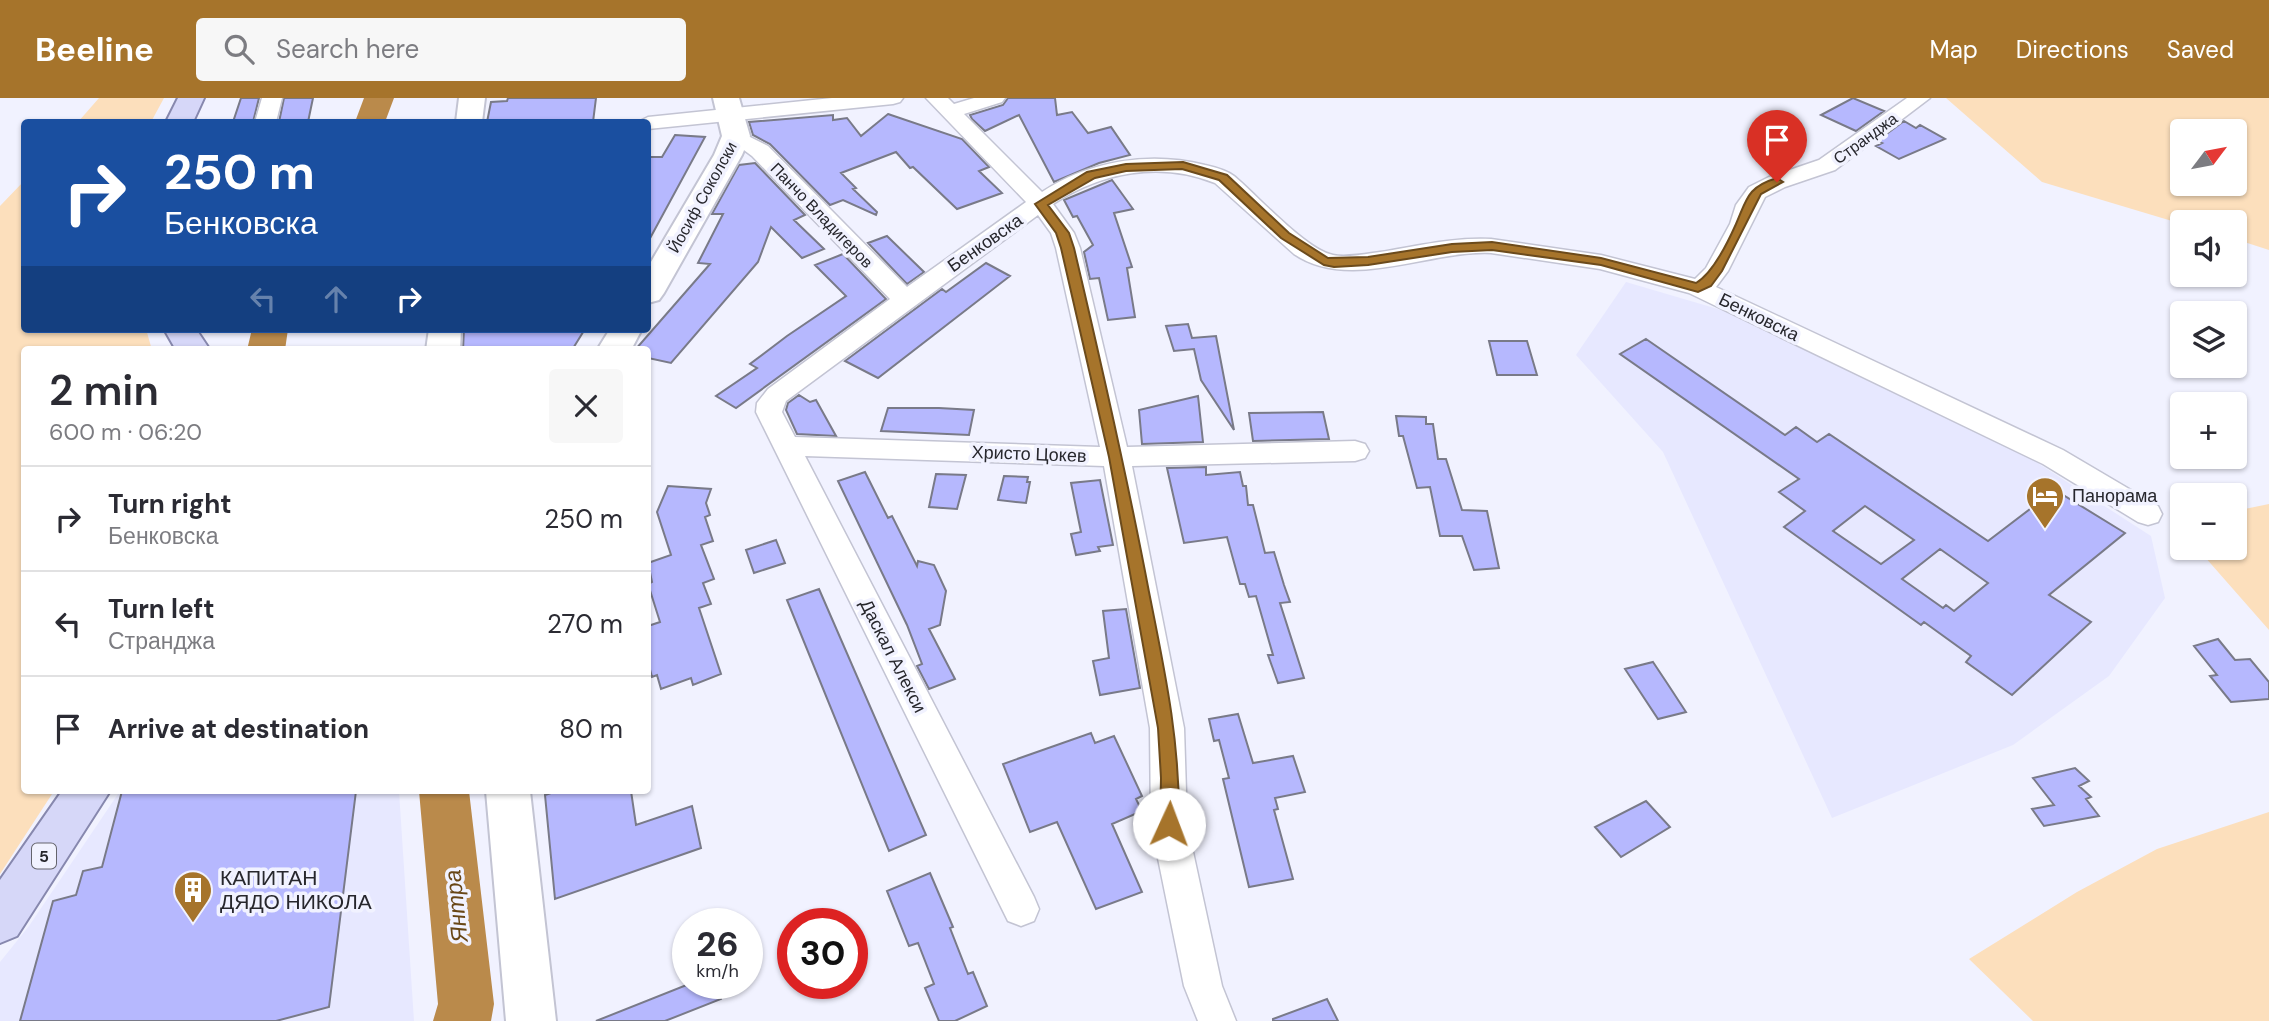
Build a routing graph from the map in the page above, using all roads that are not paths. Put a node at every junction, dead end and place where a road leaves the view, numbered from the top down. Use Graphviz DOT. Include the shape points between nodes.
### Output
graph roads {
  1 [pos="191,98"];
  2 [pos="272,98"];
  3 [pos="472,98"];
  4 [pos="893,98"];
  5 [pos="995,98"];
  6 [pos="1920,98"];
  7 [pos="943,105"];
  8 [pos="731,116"];
  9 [pos="181,119"];
  10 [pos="267,119"];
  11 [pos="469,119"];
  12 [pos="651,123"];
  13 [pos="1041,204"];
  14 [pos="651,288"];
  15 [pos="1698,288"];
  16 [pos="904,299"];
  17 [pos="770,403"];
  18 [pos="786,446"];
  19 [pos="1356,452"];
  20 [pos="1116,457"];
  21 [pos="2148,514"];
  22 [pos="86,794"];
  23 [pos="508,794"];
  24 [pos="1021,909"];
  25 [pos="0,920"];
  26 [pos="531,1021"];
  27 [pos="1217,1021"];
  1 -- 9 [label="main road"];
  2 -- 10 [label="street"];
  3 -- 11 [label="street"];
  4 -- 8 [label="street"];
  5 -- 7 [label="street"];
  6 -- 15 [label="street, Странджа" via="1827,165 1757,192 1716,271"];
  7 -- 13 [label="street"];
  8 -- 12 [label="street"];
  8 -- 14 [label="street, Йосиф Соколски" via="728,155"];
  8 -- 16 [label="street, Панчо Владигеров"];
  13 -- 15 [label="street, Бенковска" via="1091,175 1126,167 1183,165 1223,178 1285,236 1324,261 1368,261 1462,246 1492,246 1601,262"];
  13 -- 16 [label="street, Бенковска"];
  13 -- 20 [label="street" via="1068,248"];
  15 -- 21 [label="street, Бенковска" via="2053,457"];
  16 -- 17 [label="street, Бенковска"];
  17 -- 18 [label="street, Даскал Алекси" via="772,420"];
  18 -- 20 [label="street, Христо Цокев"];
  18 -- 24 [label="street, Даскал Алекси"];
  19 -- 20 [label="street, Христо Цокев"];
  20 -- 27 [label="street" via="1167,728 1169,824 1203,986"];
  22 -- 25 [label="main road, 5"];
  23 -- 26 [label="street"];
}
